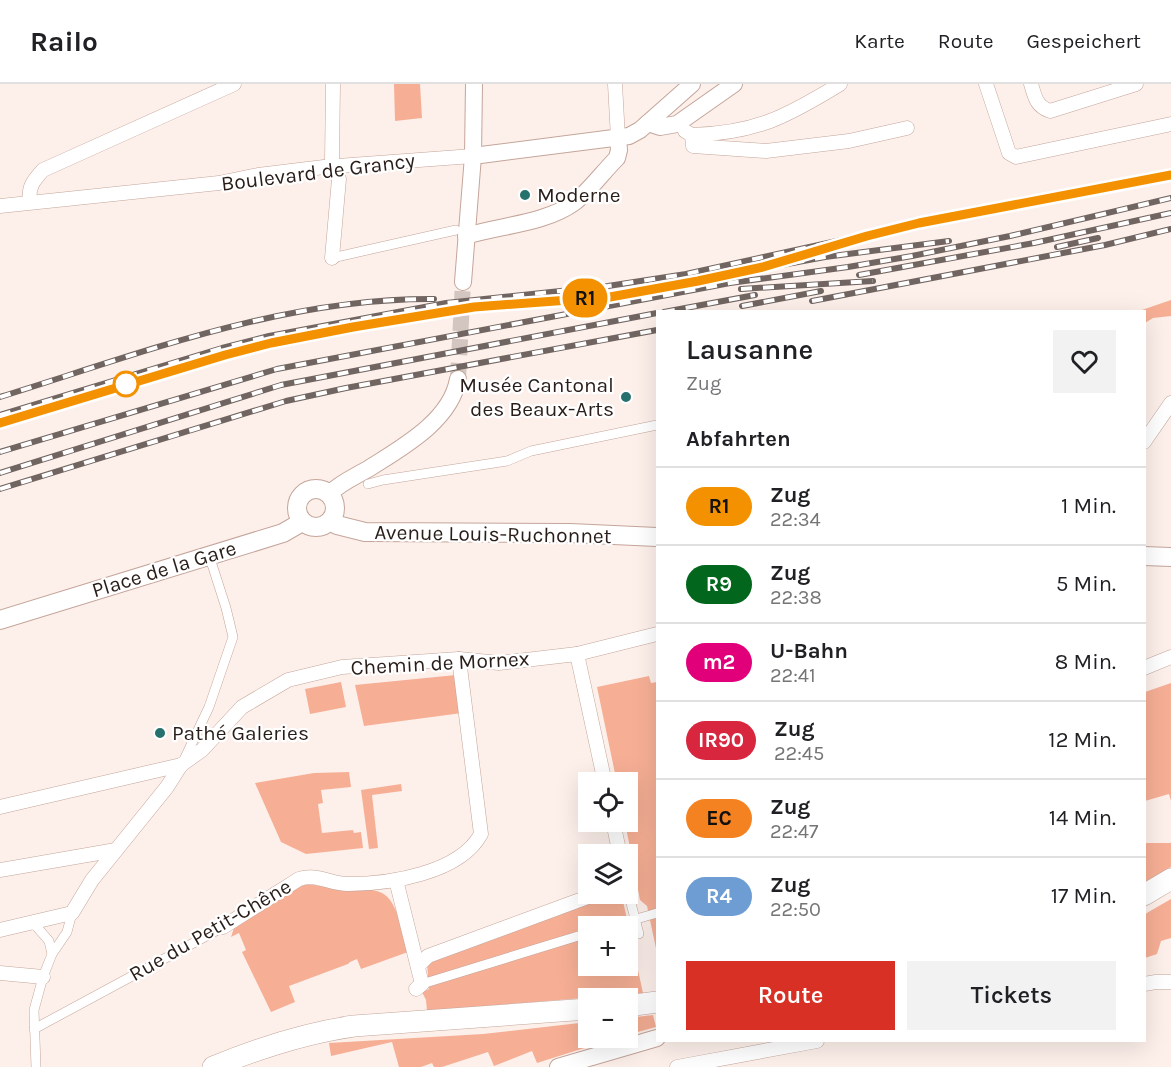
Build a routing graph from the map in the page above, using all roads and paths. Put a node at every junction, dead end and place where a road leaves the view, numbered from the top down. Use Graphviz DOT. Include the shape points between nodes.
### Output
graph roads {
  1 [pos="234,84"];
  2 [pos="333,84"];
  3 [pos="474,84"];
  4 [pos="615,84"];
  5 [pos="692,84"];
  6 [pos="734,84"];
  7 [pos="840,84"];
  8 [pos="986,84"];
  9 [pos="1031,84"];
  10 [pos="1136,84"];
  11 [pos="677,124"];
  12 [pos="1171,124"];
  13 [pos="642,128"];
  14 [pos="907,128"];
  15 [pos="692,135"];
  16 [pos="618,138"];
  17 [pos="473,156"];
  18 [pos="335,166"];
  19 [pos="30,202"];
  20 [pos="0,206"];
  21 [pos="459,235"];
  22 [pos="332,258"];
  23 [pos="462,282"];
  24 [pos="458,379"];
  25 [pos="1171,403"];
  26 [pos="656,425"];
  27 [pos="1146,439"];
  28 [pos="368,484"];
  29 [pos="329,494"];
  30 [pos="331,520"];
  31 [pos="302,522"];
  32 [pos="656,537"];
  33 [pos="209,555"];
  34 [pos="1146,556"];
  35 [pos="1171,558"];
  36 [pos="0,620"];
  37 [pos="656,634"];
  38 [pos="577,654"];
  39 [pos="1171,657"];
  40 [pos="459,659"];
  41 [pos="1146,667"];
  42 [pos="181,765"];
  43 [pos="603,772"];
  44 [pos="0,807"];
  45 [pos="116,850"];
  46 [pos="0,870"];
  47 [pos="1171,879"];
  48 [pos="396,880"];
  49 [pos="1146,894"];
  50 [pos="578,901"];
  51 [pos="656,913"];
  52 [pos="66,914"];
  53 [pos="638,918"];
  54 [pos="29,923"];
  55 [pos="222,927"];
  56 [pos="638,929"];
  57 [pos="0,930"];
  58 [pos="639,934"];
  59 [pos="578,936"];
  60 [pos="49,941"];
  61 [pos="52,954"];
  62 [pos="418,966"];
  63 [pos="0,973"];
  64 [pos="43,977"];
  65 [pos="1171,982"];
  66 [pos="1146,984"];
  67 [pos="419,986"];
  68 [pos="656,1002"];
  69 [pos="638,1005"];
  70 [pos="578,1010"];
  71 [pos="34,1029"];
  72 [pos="656,1038"];
  73 [pos="812,1042"];
  74 [pos="36,1067"];
  75 [pos="213,1067"];
  76 [pos="558,1067"];
  77 [pos="677,1067"];
  1 -- 19 [label="street" via="43,170 29,190"];
  2 -- 18 [label="street"];
  3 -- 17 [label="street"];
  4 -- 16 [label="street"];
  5 -- 13 [label="street"];
  6 -- 11 [label="street"];
  7 -- 15 [label="street" via="769,123 741,131"];
  8 -- 12 [label="street" via="1009,153 1016,157"];
  9 -- 10 [label="street" via="1037,103 1050,111"];
  11 -- 13 [label="street"];
  11 -- 15 [label="street"];
  13 -- 16 [label="street, Boulevard de Grancy"];
  14 -- 15 [label="street" via="849,141 766,151 693,146"];
  16 -- 17 [label="street, Boulevard de Grancy"];
  16 -- 21 [label="street" via="616,158 577,201 544,217"];
  17 -- 18 [label="street, Boulevard de Grancy"];
  17 -- 21 [label="street"];
  18 -- 19 [label="street, Boulevard de Grancy" via="219,183"];
  18 -- 22 [label="street" via="339,179"];
  19 -- 20 [label="street, Boulevard de Grancy"];
  21 -- 22 [label="street"];
  21 -- 23 [label="street"];
  24 -- 29 [label="street" via="446,409 427,429"];
  25 -- 27 [label="street"];
  26 -- 28 [label="street" via="531,451 507,461"];
  29 -- 30 [label="main road" via="335,509"];
  29 -- 31 [label="main road" via="315,489 302,495 296,508"];
  30 -- 31 [label="main road" via="320,527"];
  30 -- 32 [label="main road, Avenue Louis-Ruchonnet" via="365,532"];
  31 -- 33 [label="main road, Place de la Gare" via="283,533"];
  33 -- 36 [label="main road, Place de la Gare"];
  33 -- 42 [label="street" via="229,617 231,648"];
  34 -- 35 [label="main road"];
  37 -- 38 [label="street, Chemin de Mornex"];
  38 -- 40 [label="street, Chemin de Mornex" via="499,663"];
  38 -- 43 [label="street"];
  39 -- 41 [label="street"];
  40 -- 42 [label="street, Chemin de Mornex" via="342,667 288,680 242,707 202,750"];
  40 -- 48 [label="street, Rue du Petit-Chêne" via="481,834 476,844 454,861"];
  42 -- 44 [label="street"];
  42 -- 45 [label="street"];
  45 -- 46 [label="street"];
  45 -- 52 [label="street"];
  47 -- 49 [label="main road"];
  48 -- 55 [label="street, Rue du Petit-Chêne" via="348,884 309,876"];
  48 -- 62 [label="street"];
  50 -- 62 [label="street" via="428,956"];
  51 -- 53 [label="street"];
  52 -- 54 [label="street"];
  52 -- 60 [label="street" via="49,929"];
  52 -- 61 [label="street" via="67,932"];
  54 -- 57 [label="street"];
  54 -- 60 [label="street"];
  55 -- 71 [label="street, Rue du Petit-Chêne"];
  56 -- 58 [label="street"];
  59 -- 67 [label="street"];
  60 -- 61 [label="street"];
  61 -- 64 [label="street"];
  62 -- 67 [label="street"];
  63 -- 64 [label="street"];
  64 -- 71 [label="street" via="34,1010"];
  65 -- 66 [label="street"];
  68 -- 69 [label="main road"];
  70 -- 75 [label="main road" via="323,1030"];
  71 -- 74 [label="street"];
  72 -- 76 [label="street"];
  73 -- 77 [label="street"];
}
